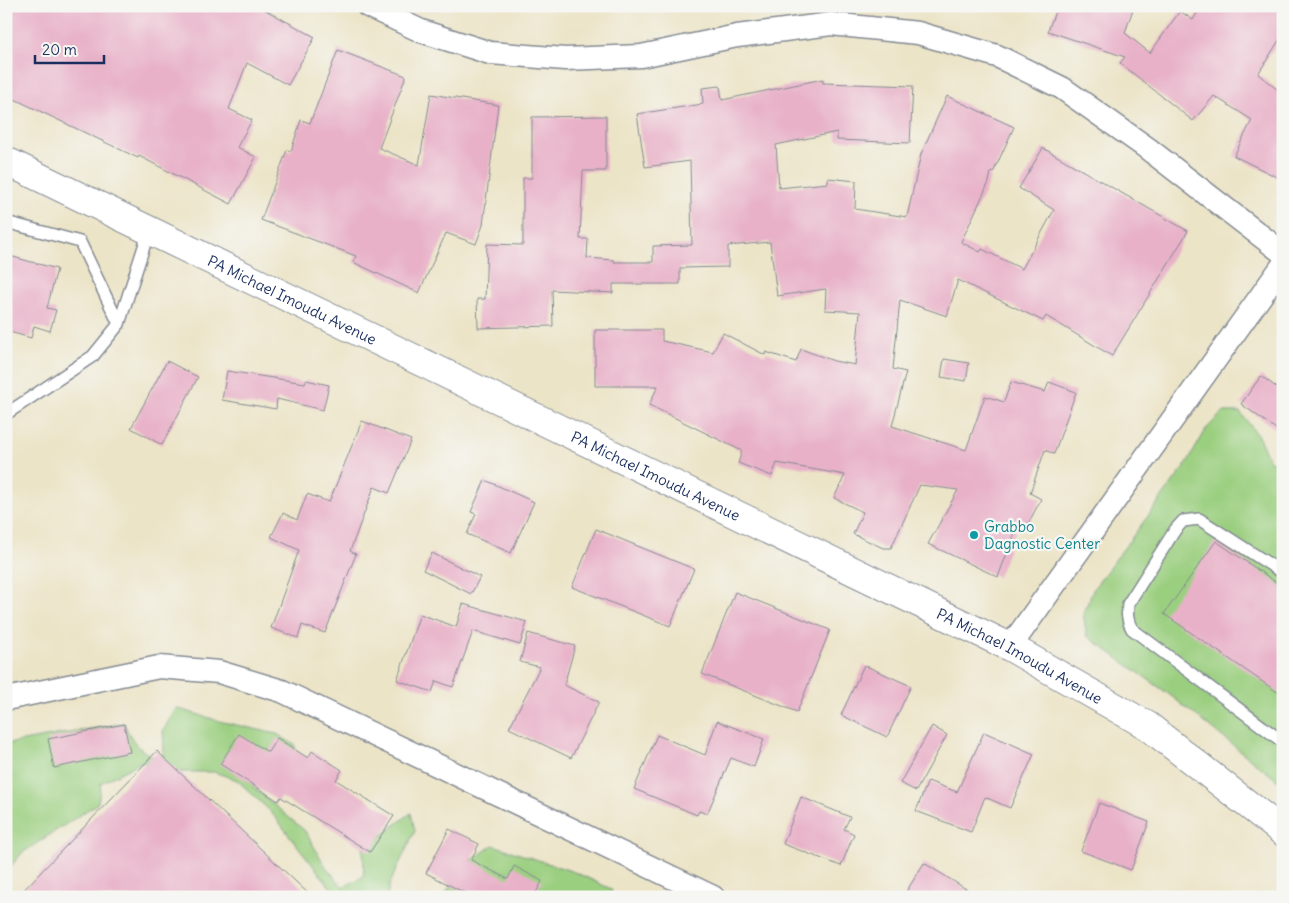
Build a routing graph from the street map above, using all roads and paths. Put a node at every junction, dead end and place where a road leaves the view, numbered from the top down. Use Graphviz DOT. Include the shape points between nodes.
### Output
graph roads {
  1 [pos="368,6"];
  2 [pos="6,161"];
  3 [pos="6,222"];
  4 [pos="150,230"];
  5 [pos="1283,253"];
  6 [pos="1283,265"];
  7 [pos="118,324"];
  8 [pos="6,414"];
  9 [pos="1283,573"];
  10 [pos="1010,647"];
  11 [pos="6,699"];
  12 [pos="1283,742"];
  13 [pos="1283,832"];
  14 [pos="673,888"];
  15 [pos="713,897"];
  1 -- 5 [label="street" via="421,31 490,53 565,59 641,56 737,36 831,24 918,33 997,56 1062,88 1148,148"];
  2 -- 4 [label="street, PA Michael Imoudu Avenue"];
  3 -- 7 [label="lane" via="80,242"];
  4 -- 7 [label="lane"];
  4 -- 10 [label="street, PA Michael Imoudu Avenue"];
  6 -- 10 [label="street"];
  7 -- 8 [label="lane" via="93,356"];
  9 -- 12 [label="lane" via="1199,519 1183,522 1128,604 1127,613 1132,629"];
  10 -- 13 [label="street, PA Michael Imoudu Avenue" via="1148,726"];
  11 -- 14 [label="street" via="159,667 219,672 282,691"];
  14 -- 15 [label="street"];
}
